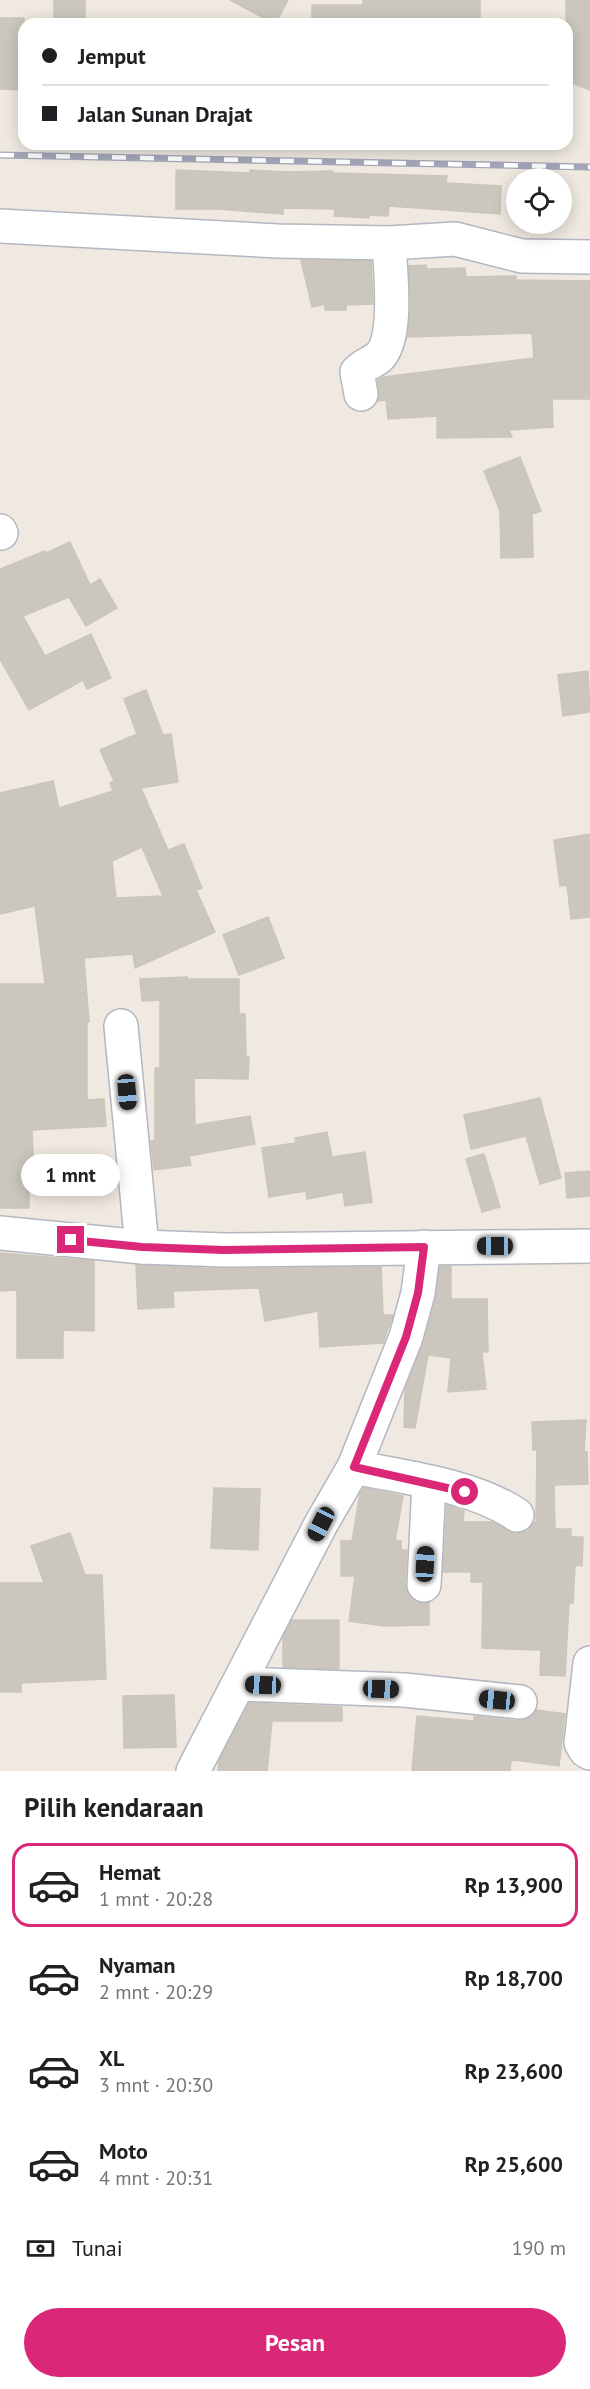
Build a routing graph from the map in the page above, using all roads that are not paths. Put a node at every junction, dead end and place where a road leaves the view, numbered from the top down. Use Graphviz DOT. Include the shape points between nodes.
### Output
graph roads {
  1 [pos="0,226"];
  2 [pos="389,243"];
  3 [pos="590,256"];
  4 [pos="361,394"];
  5 [pos="121,1026"];
  6 [pos="0,1233"];
  7 [pos="590,1246"];
  8 [pos="142,1247"];
  9 [pos="424,1247"];
  10 [pos="354,1467"];
  11 [pos="429,1483"];
  12 [pos="517,1515"];
  13 [pos="424,1585"];
  14 [pos="590,1663"];
  15 [pos="239,1684"];
  16 [pos="520,1702"];
  17 [pos="590,1753"];
  18 [pos="193,1771"];
  1 -- 2 [label="street"];
  2 -- 3 [label="street" via="455,239 522,256"];
  2 -- 4 [label="street" via="387,344 379,357 357,372"];
  5 -- 8 [label="street"];
  6 -- 8 [label="street"];
  7 -- 9 [label="street"];
  8 -- 9 [label="street"];
  9 -- 10 [label="street" via="418,1293 406,1337"];
  10 -- 11 [label="street"];
  10 -- 15 [label="street"];
  11 -- 12 [label="street" via="482,1497"];
  11 -- 13 [label="street"];
  14 -- 17 [label="street" via="581,1743"];
  15 -- 16 [label="street" via="404,1690"];
  15 -- 18 [label="street"];
}
